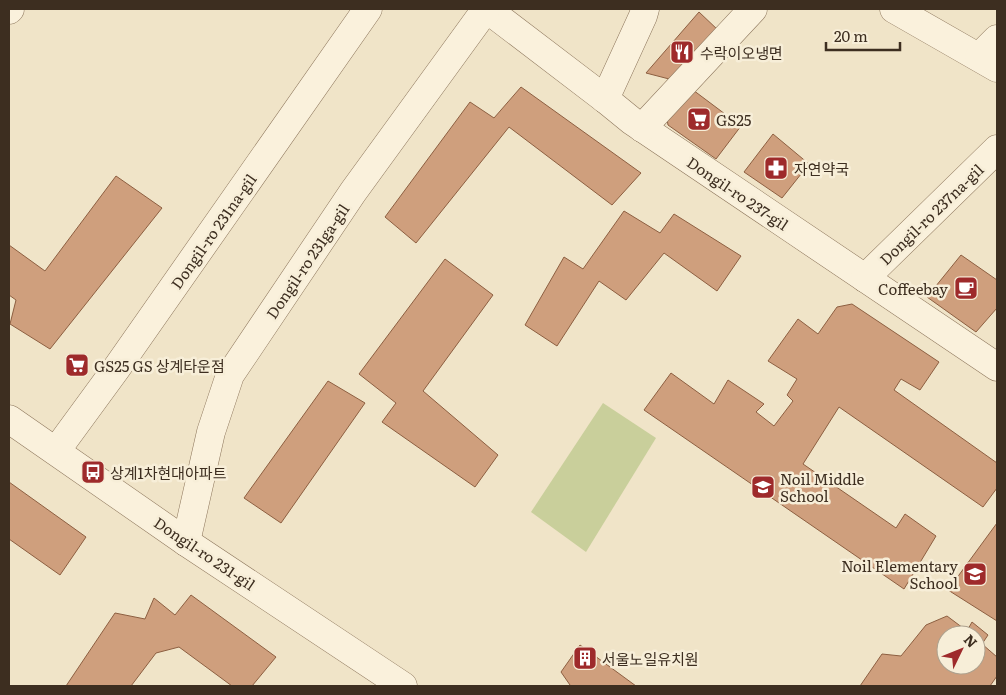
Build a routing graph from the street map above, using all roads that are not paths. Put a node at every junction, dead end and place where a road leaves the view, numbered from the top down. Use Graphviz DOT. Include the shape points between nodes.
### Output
graph roads {
  1 [pos="368,9"];
  2 [pos="486,9"];
  3 [pos="645,9"];
  4 [pos="753,9"];
  5 [pos="894,9"];
  6 [pos="991,55"];
  7 [pos="605,99"];
  8 [pos="642,128"];
  9 [pos="997,150"];
  10 [pos="865,278"];
  11 [pos="997,367"];
  12 [pos="9,419"];
  13 [pos="56,451"];
  14 [pos="186,542"];
  15 [pos="403,686"];
  1 -- 13 [label="street, Dongil-ro 231na-gil"];
  2 -- 7 [label="street, Dongil-ro 237-gil"];
  2 -- 14 [label="street, Dongil-ro 231ga-gil" via="354,192 230,375 211,432"];
  3 -- 7 [label="street"];
  4 -- 8 [label="street"];
  5 -- 6 [label="street"];
  7 -- 8 [label="street, Dongil-ro 237-gil"];
  8 -- 10 [label="street, Dongil-ro 237-gil"];
  9 -- 10 [label="street, Dongil-ro 237na-gil"];
  10 -- 11 [label="street, Dongil-ro 237-gil"];
  12 -- 13 [label="street, Dongil-ro 231-gil"];
  13 -- 14 [label="street, Dongil-ro 231-gil"];
  14 -- 15 [label="street, Dongil-ro 231-gil"];
}
